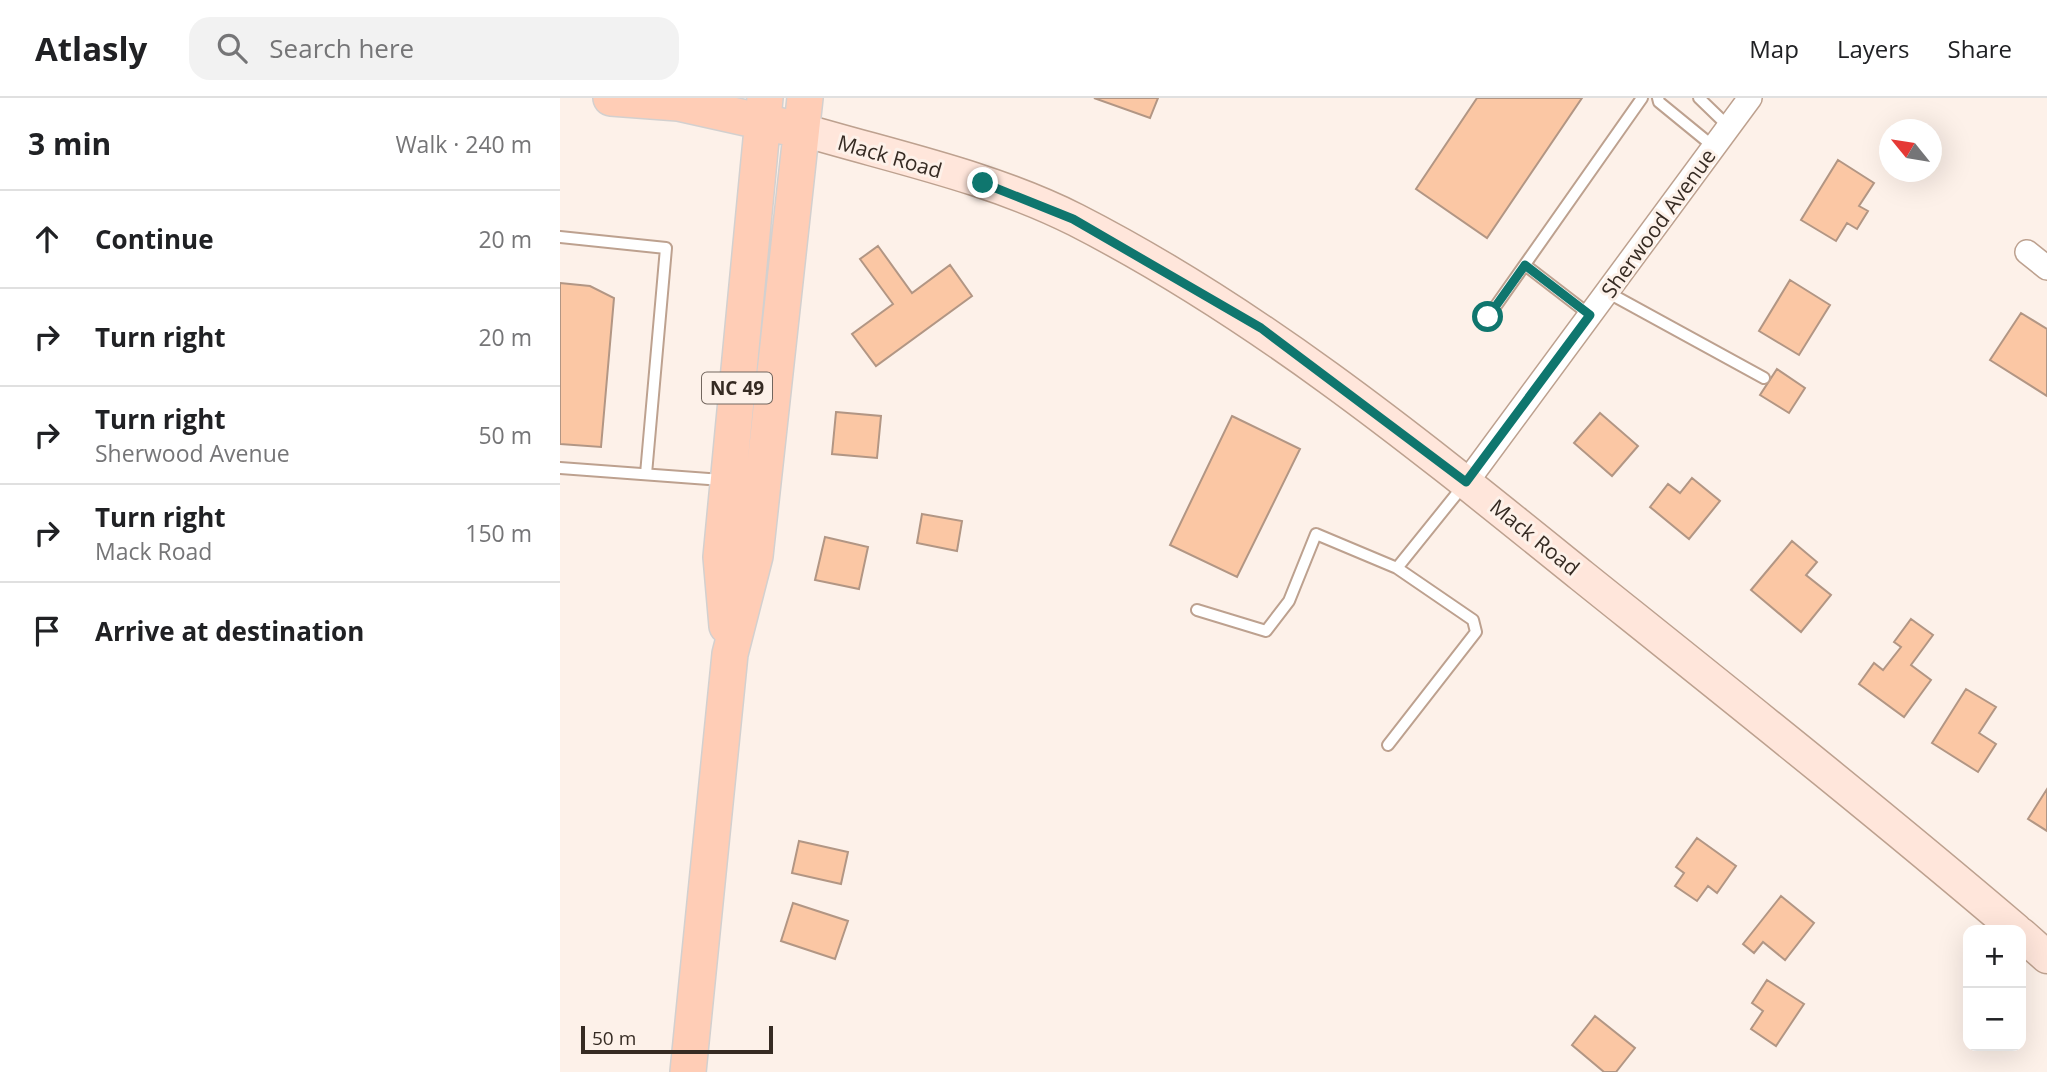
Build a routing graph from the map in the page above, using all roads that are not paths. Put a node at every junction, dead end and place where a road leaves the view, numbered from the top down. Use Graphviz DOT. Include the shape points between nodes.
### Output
graph roads {
  1 [pos="611,98"];
  2 [pos="1642,98"];
  3 [pos="1658,98"];
  4 [pos="1699,98"];
  5 [pos="1750,98"];
  6 [pos="764,110"];
  7 [pos="804,114"];
  8 [pos="1729,127"];
  9 [pos="1714,147"];
  10 [pos="560,237"];
  11 [pos="2027,252"];
  12 [pos="1525,265"];
  13 [pos="2047,268"];
  14 [pos="1607,292"];
  15 [pos="1590,315"];
  16 [pos="1488,317"];
  17 [pos="1764,378"];
  18 [pos="560,468"];
  19 [pos="646,474"];
  20 [pos="729,481"];
  21 [pos="1466,482"];
  22 [pos="1397,568"];
  23 [pos="1197,610"];
  24 [pos="730,654"];
  25 [pos="1388,745"];
  26 [pos="2010,925"];
  27 [pos="2026,938"];
  28 [pos="2047,957"];
  29 [pos="688,1072"];
  1 -- 6 [label="main road, Mack Road"];
  2 -- 12 [label="lane"];
  3 -- 9 [label="lane"];
  4 -- 8 [label="lane"];
  5 -- 8 [label="street, Sherwood Avenue"];
  6 -- 7 [label="main road, Mack Road"];
  6 -- 20 [label="main road, NC 49"];
  7 -- 21 [label="main road, Mack Road" via="1073,219 1261,328"];
  7 -- 24 [label="main road, NC 49" via="755,556"];
  8 -- 9 [label="street, Sherwood Avenue"];
  9 -- 14 [label="street, Sherwood Avenue"];
  10 -- 19 [label="lane" via="666,248"];
  11 -- 13 [label="street"];
  12 -- 15 [label="lane"];
  12 -- 16 [label="lane"];
  14 -- 15 [label="street, Sherwood Avenue"];
  14 -- 17 [label="lane"];
  15 -- 21 [label="street, Sherwood Avenue"];
  18 -- 19 [label="lane"];
  19 -- 20 [label="lane"];
  20 -- 24 [label="main road, NC 49" via="721,557"];
  21 -- 22 [label="lane"];
  21 -- 26 [label="main road, Mack Road"];
  22 -- 23 [label="lane" via="1316,534 1289,601 1266,631"];
  22 -- 25 [label="lane" via="1473,620 1476,632"];
  24 -- 29 [label="main road, NC 49"];
  27 -- 28 [label="main road"];
}
